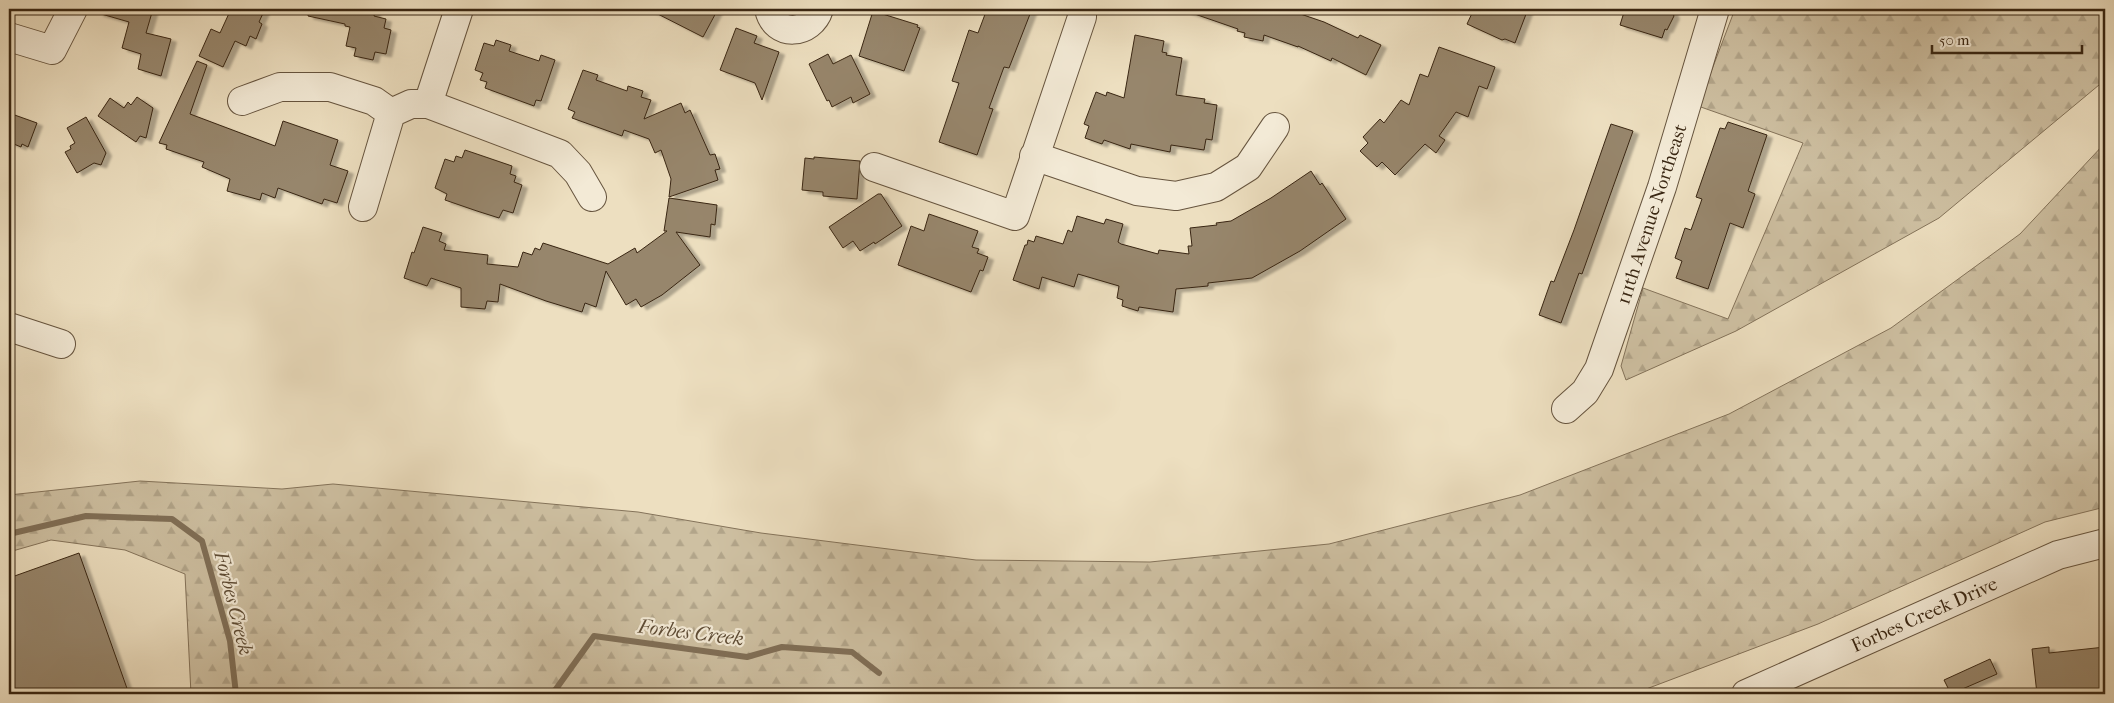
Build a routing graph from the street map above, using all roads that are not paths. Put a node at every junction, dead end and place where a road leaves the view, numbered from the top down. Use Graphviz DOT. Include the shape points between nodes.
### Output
graph roads {
  1 [pos="73,9"];
  2 [pos="459,9"];
  3 [pos="769,9"];
  4 [pos="819,9"];
  5 [pos="1082,9"];
  6 [pos="1715,9"];
  7 [pos="9,37"];
  8 [pos="242,101"];
  9 [pos="428,104"];
  10 [pos="392,113"];
  11 [pos="1275,127"];
  12 [pos="1034,156"];
  13 [pos="874,167"];
  14 [pos="592,197"];
  15 [pos="363,207"];
  16 [pos="9,327"];
  17 [pos="61,344"];
  18 [pos="1566,409"];
  19 [pos="2105,543"];
  20 [pos="1746,694"];
  1 -- 7 [label="street" via="52,50"];
  2 -- 9 [label="street"];
  3 -- 4 [label="street" via="774,20 791,30 810,24"];
  5 -- 12 [label="street"];
  6 -- 18 [label="street, 111th Avenue Northeast" via="1662,187 1599,369 1585,392"];
  8 -- 10 [label="street" via="280,87 330,87 374,101"];
  9 -- 10 [label="street" via="411,104"];
  9 -- 14 [label="street" via="560,154 578,173"];
  10 -- 15 [label="street"];
  11 -- 12 [label="street" via="1248,167 1216,188 1176,196 1137,191"];
  12 -- 13 [label="street" via="1015,216"];
  16 -- 17 [label="street"];
  19 -- 20 [label="street, Forbes Creek Drive" via="2050,558"];
}
